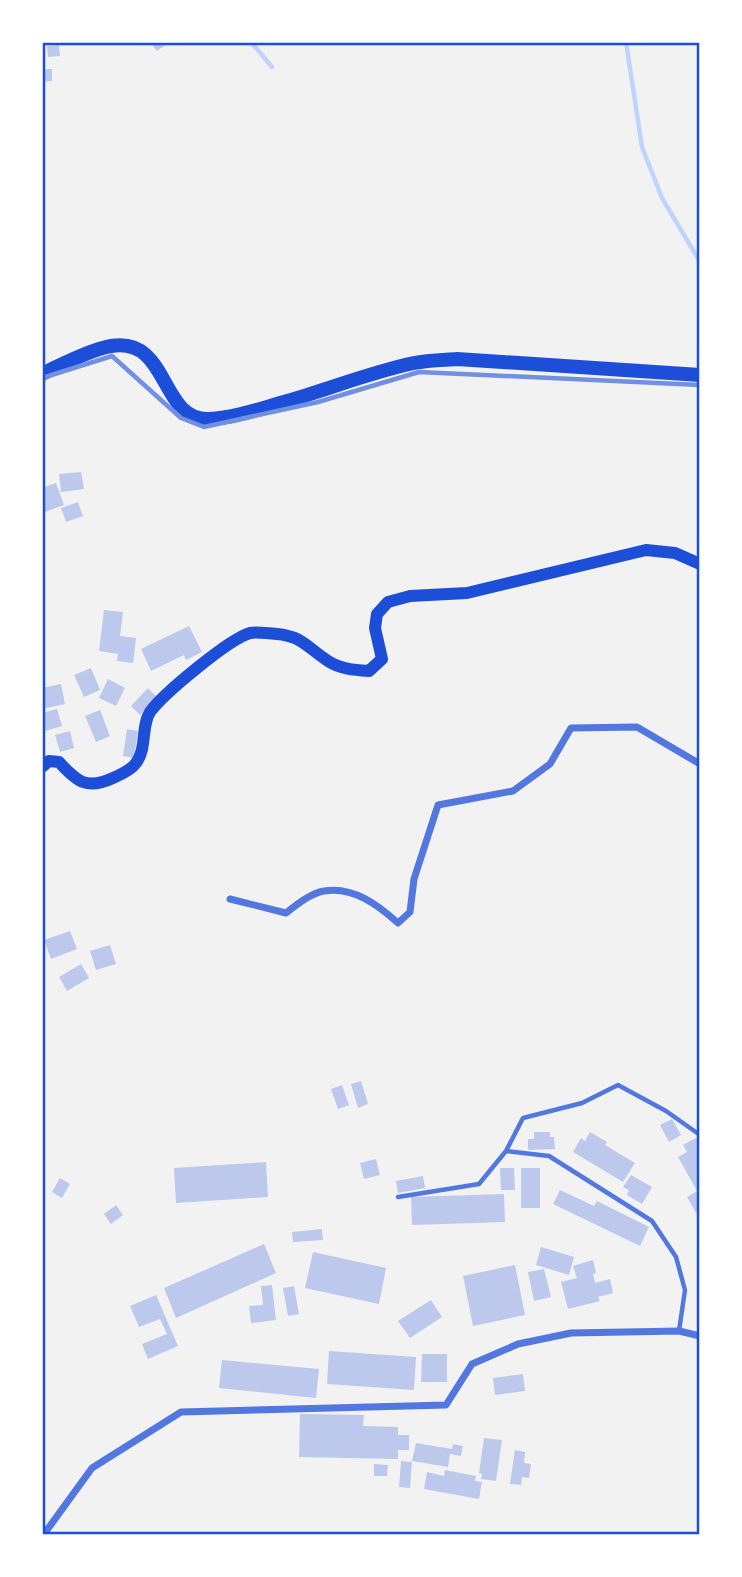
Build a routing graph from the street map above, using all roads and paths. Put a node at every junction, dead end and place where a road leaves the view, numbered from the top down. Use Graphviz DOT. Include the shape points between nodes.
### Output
graph roads {
  1 [pos="42,374"];
  2 [pos="700,375"];
  3 [pos="700,564"];
  4 [pos="700,764"];
  5 [pos="42,767"];
  6 [pos="230,899"];
  7 [pos="700,1135"];
  8 [pos="506,1151"];
  9 [pos="398,1197"];
  10 [pos="679,1331"];
  11 [pos="700,1336"];
  12 [pos="42,1531"];
  1 -- 2 [label="highway" via="111,346 134,347 154,361 187,415 208,419 252,411 417,362 457,359"];
  3 -- 5 [label="main road" via="674,553 646,550 467,593 388,602 377,614 375,628 382,659 369,671 350,670 329,661 297,637 251,633 170,690 148,715 136,764 120,775 98,785 83,783 59,762 49,761"];
  4 -- 6 [label="street" via="637,727 571,728 550,764 513,791 438,805 414,879 410,912 398,923 377,904 350,893 323,891 286,913"];
  7 -- 8 [label="lane" via="618,1085 582,1103 523,1118"];
  8 -- 9 [label="lane" via="479,1184"];
  8 -- 10 [label="lane" via="549,1156 652,1221 676,1257 685,1290"];
  10 -- 11 [label="street"];
  10 -- 12 [label="street" via="571,1333 519,1344 472,1364 446,1405 181,1412 92,1468"];
}
